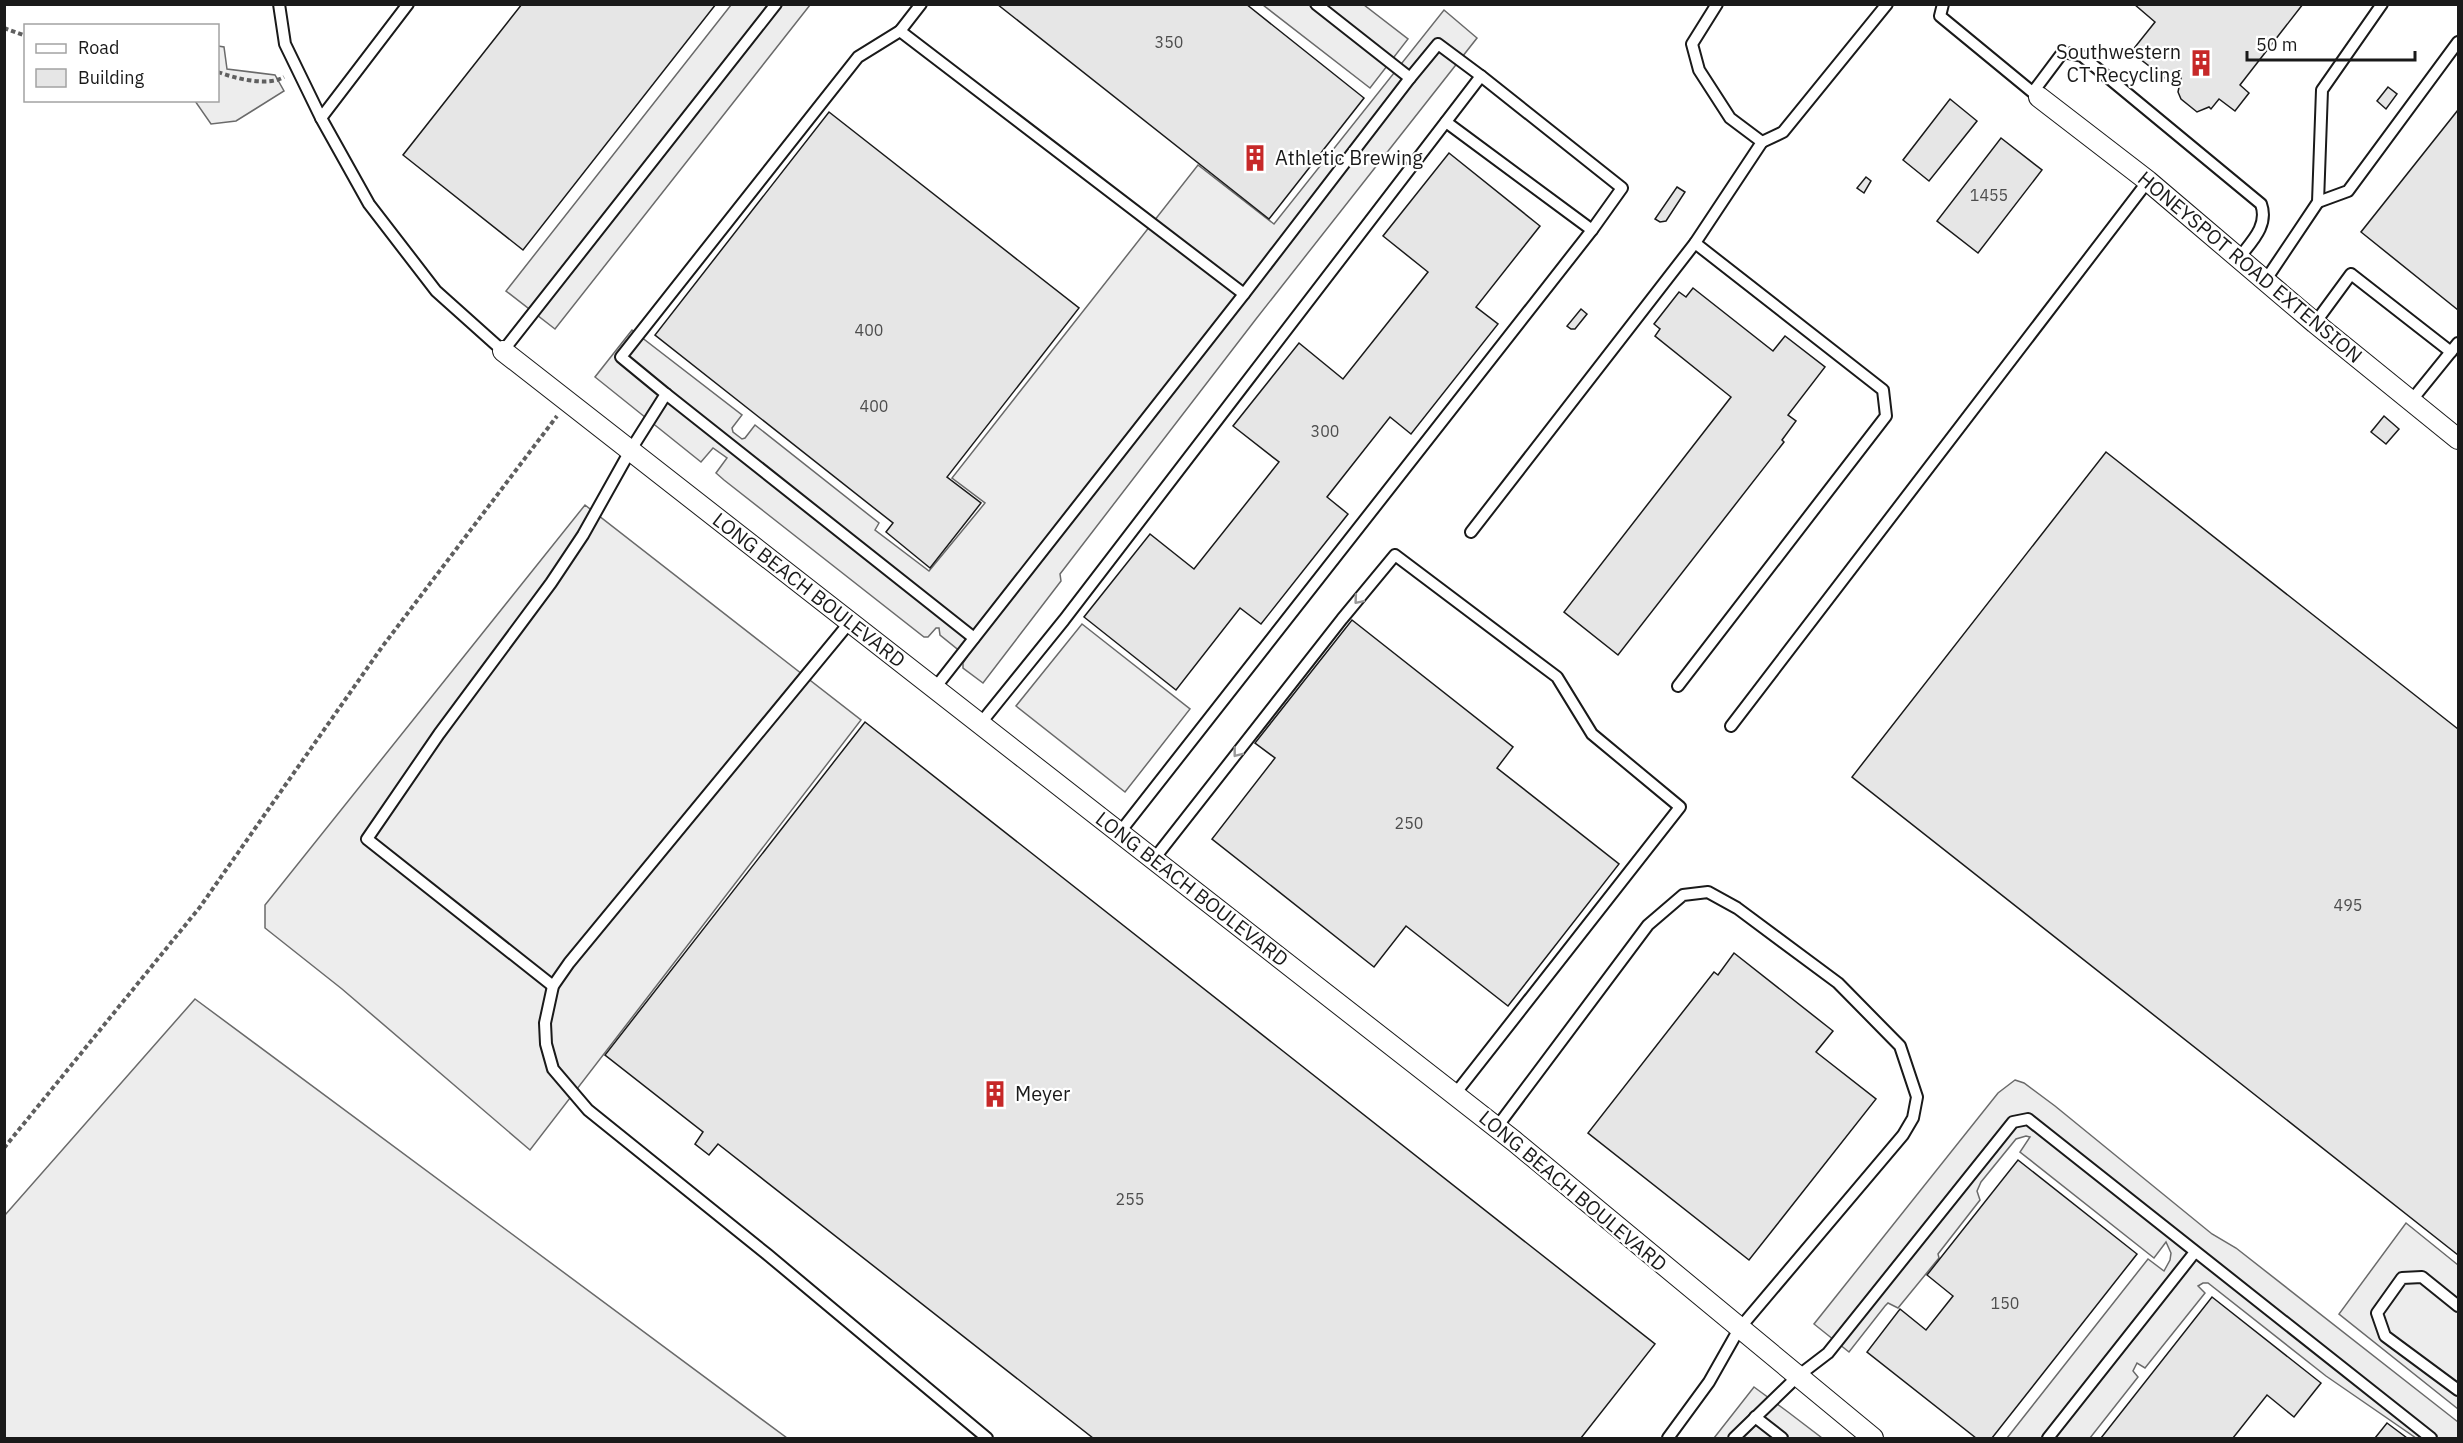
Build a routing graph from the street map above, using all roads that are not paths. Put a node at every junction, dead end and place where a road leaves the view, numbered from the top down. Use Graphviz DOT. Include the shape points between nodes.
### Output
graph roads {
  1 [pos="279,4"];
  2 [pos="408,4"];
  3 [pos="776,4"];
  4 [pos="921,4"];
  5 [pos="1316,4"];
  6 [pos="1717,4"];
  7 [pos="1887,4"];
  8 [pos="1943,4"];
  9 [pos="2382,4"];
  10 [pos="900,31"];
  11 [pos="2458,42"];
  12 [pos="1481,76"];
  13 [pos="1410,78"];
  14 [pos="2036,94"];
  15 [pos="321,118"];
  16 [pos="1446,122"];
  17 [pos="1762,142"];
  18 [pos="2148,181"];
  19 [pos="2318,202"];
  20 [pos="1592,230"];
  21 [pos="1695,243"];
  22 [pos="2239,258"];
  23 [pos="2265,281"];
  24 [pos="1244,294"];
  25 [pos="2315,323"];
  26 [pos="2455,347"];
  27 [pos="503,351"];
  28 [pos="666,394"];
  29 [pos="2411,401"];
  30 [pos="2458,439"];
  31 [pos="630,451"];
  32 [pos="1471,532"];
  33 [pos="850,622"];
  34 [pos="974,638"];
  35 [pos="1678,686"];
  36 [pos="935,688"];
  37 [pos="980,724"];
  38 [pos="1731,726"];
  39 [pos="1120,832"];
  40 [pos="1154,859"];
  41 [pos="553,986"];
  42 [pos="1455,1094"];
  43 [pos="1497,1127"];
  44 [pos="2195,1252"];
  45 [pos="2458,1306"];
  46 [pos="1739,1329"];
  47 [pos="1798,1376"];
  48 [pos="2458,1390"];
  49 [pos="1755,1417"];
  50 [pos="987,1438"];
  51 [pos="1668,1438"];
  52 [pos="1734,1438"];
  53 [pos="1782,1438"];
  54 [pos="1873,1438"];
  55 [pos="2048,1438"];
  56 [pos="2431,1438"];
  1 -- 15 [label="lane" via="285,45"];
  2 -- 15 [label="lane"];
  3 -- 27 [label="lane"];
  4 -- 10 [label="lane"];
  5 -- 13 [label="lane"];
  6 -- 17 [label="lane" via="1692,44 1699,70 1730,118"];
  7 -- 17 [label="lane" via="1783,132"];
  8 -- 14 [label="lane" via="1940,16"];
  9 -- 19 [label="lane" via="2322,90"];
  10 -- 24 [label="lane"];
  10 -- 28 [label="lane" via="858,57 621,357"];
  11 -- 19 [label="lane" via="2348,191"];
  12 -- 13 [label="lane" via="1438,44"];
  12 -- 16 [label="lane"];
  12 -- 20 [label="lane" via="1622,188"];
  13 -- 24 [label="lane"];
  14 -- 18 [label="street, HONEYSPOT ROAD EXTENSION"];
  14 -- 22 [label="lane" via="2063,52 2082,56 2261,204 2265,214 2261,227"];
  15 -- 27 [label="lane" via="369,204 436,291"];
  16 -- 20 [label="lane"];
  16 -- 37 [label="lane"];
  17 -- 21 [label="lane"];
  18 -- 22 [label="street, HONEYSPOT ROAD EXTENSION"];
  18 -- 38 [label="lane"];
  19 -- 23 [label="lane"];
  20 -- 39 [label="lane"];
  21 -- 32 [label="lane"];
  21 -- 35 [label="lane" via="1883,390 1886,416"];
  22 -- 23 [label="street, HONEYSPOT ROAD EXTENSION"];
  23 -- 25 [label="street, HONEYSPOT ROAD EXTENSION"];
  24 -- 34 [label="lane"];
  25 -- 26 [label="lane" via="2351,274"];
  25 -- 29 [label="street, HONEYSPOT ROAD EXTENSION"];
  26 -- 29 [label="lane"];
  27 -- 31 [label="street, LONG BEACH BOULEVARD"];
  28 -- 31 [label="lane"];
  28 -- 34 [label="lane"];
  29 -- 30 [label="street, HONEYSPOT ROAD EXTENSION"];
  31 -- 33 [label="street, LONG BEACH BOULEVARD"];
  31 -- 41 [label="lane" via="558,573 439,734 368,839"];
  33 -- 36 [label="street, LONG BEACH BOULEVARD"];
  33 -- 41 [label="lane"];
  34 -- 36 [label="lane"];
  36 -- 37 [label="street, LONG BEACH BOULEVARD"];
  37 -- 39 [label="street, LONG BEACH BOULEVARD"];
  39 -- 40 [label="street, LONG BEACH BOULEVARD"];
  40 -- 42 [label="street, LONG BEACH BOULEVARD"];
  42 -- 40 [label="lane, one-way" via="1680,807 1592,734 1557,677 1395,555"];
  41 -- 50 [label="lane" via="545,1023 548,1053 553,1069 588,1110"];
  42 -- 43 [label="street, LONG BEACH BOULEVARD"];
  43 -- 46 [label="street, LONG BEACH BOULEVARD"];
  43 -- 46 [label="lane" via="1648,925 1683,895 1708,892 1737,908 1838,983 1900,1046 1917,1097 1913,1118 1903,1135"];
  44 -- 47 [label="lane" via="2028,1119 2013,1122 1828,1353"];
  44 -- 55 [label="lane"];
  44 -- 56 [label="lane"];
  45 -- 48 [label="lane" via="2422,1277 2402,1278 2377,1313 2385,1336"];
  46 -- 47 [label="street, LONG BEACH BOULEVARD"];
  46 -- 51 [label="lane"];
  47 -- 49 [label="lane"];
  47 -- 54 [label="street, LONG BEACH BOULEVARD"];
  49 -- 52 [label="lane"];
  49 -- 53 [label="lane"];
}
